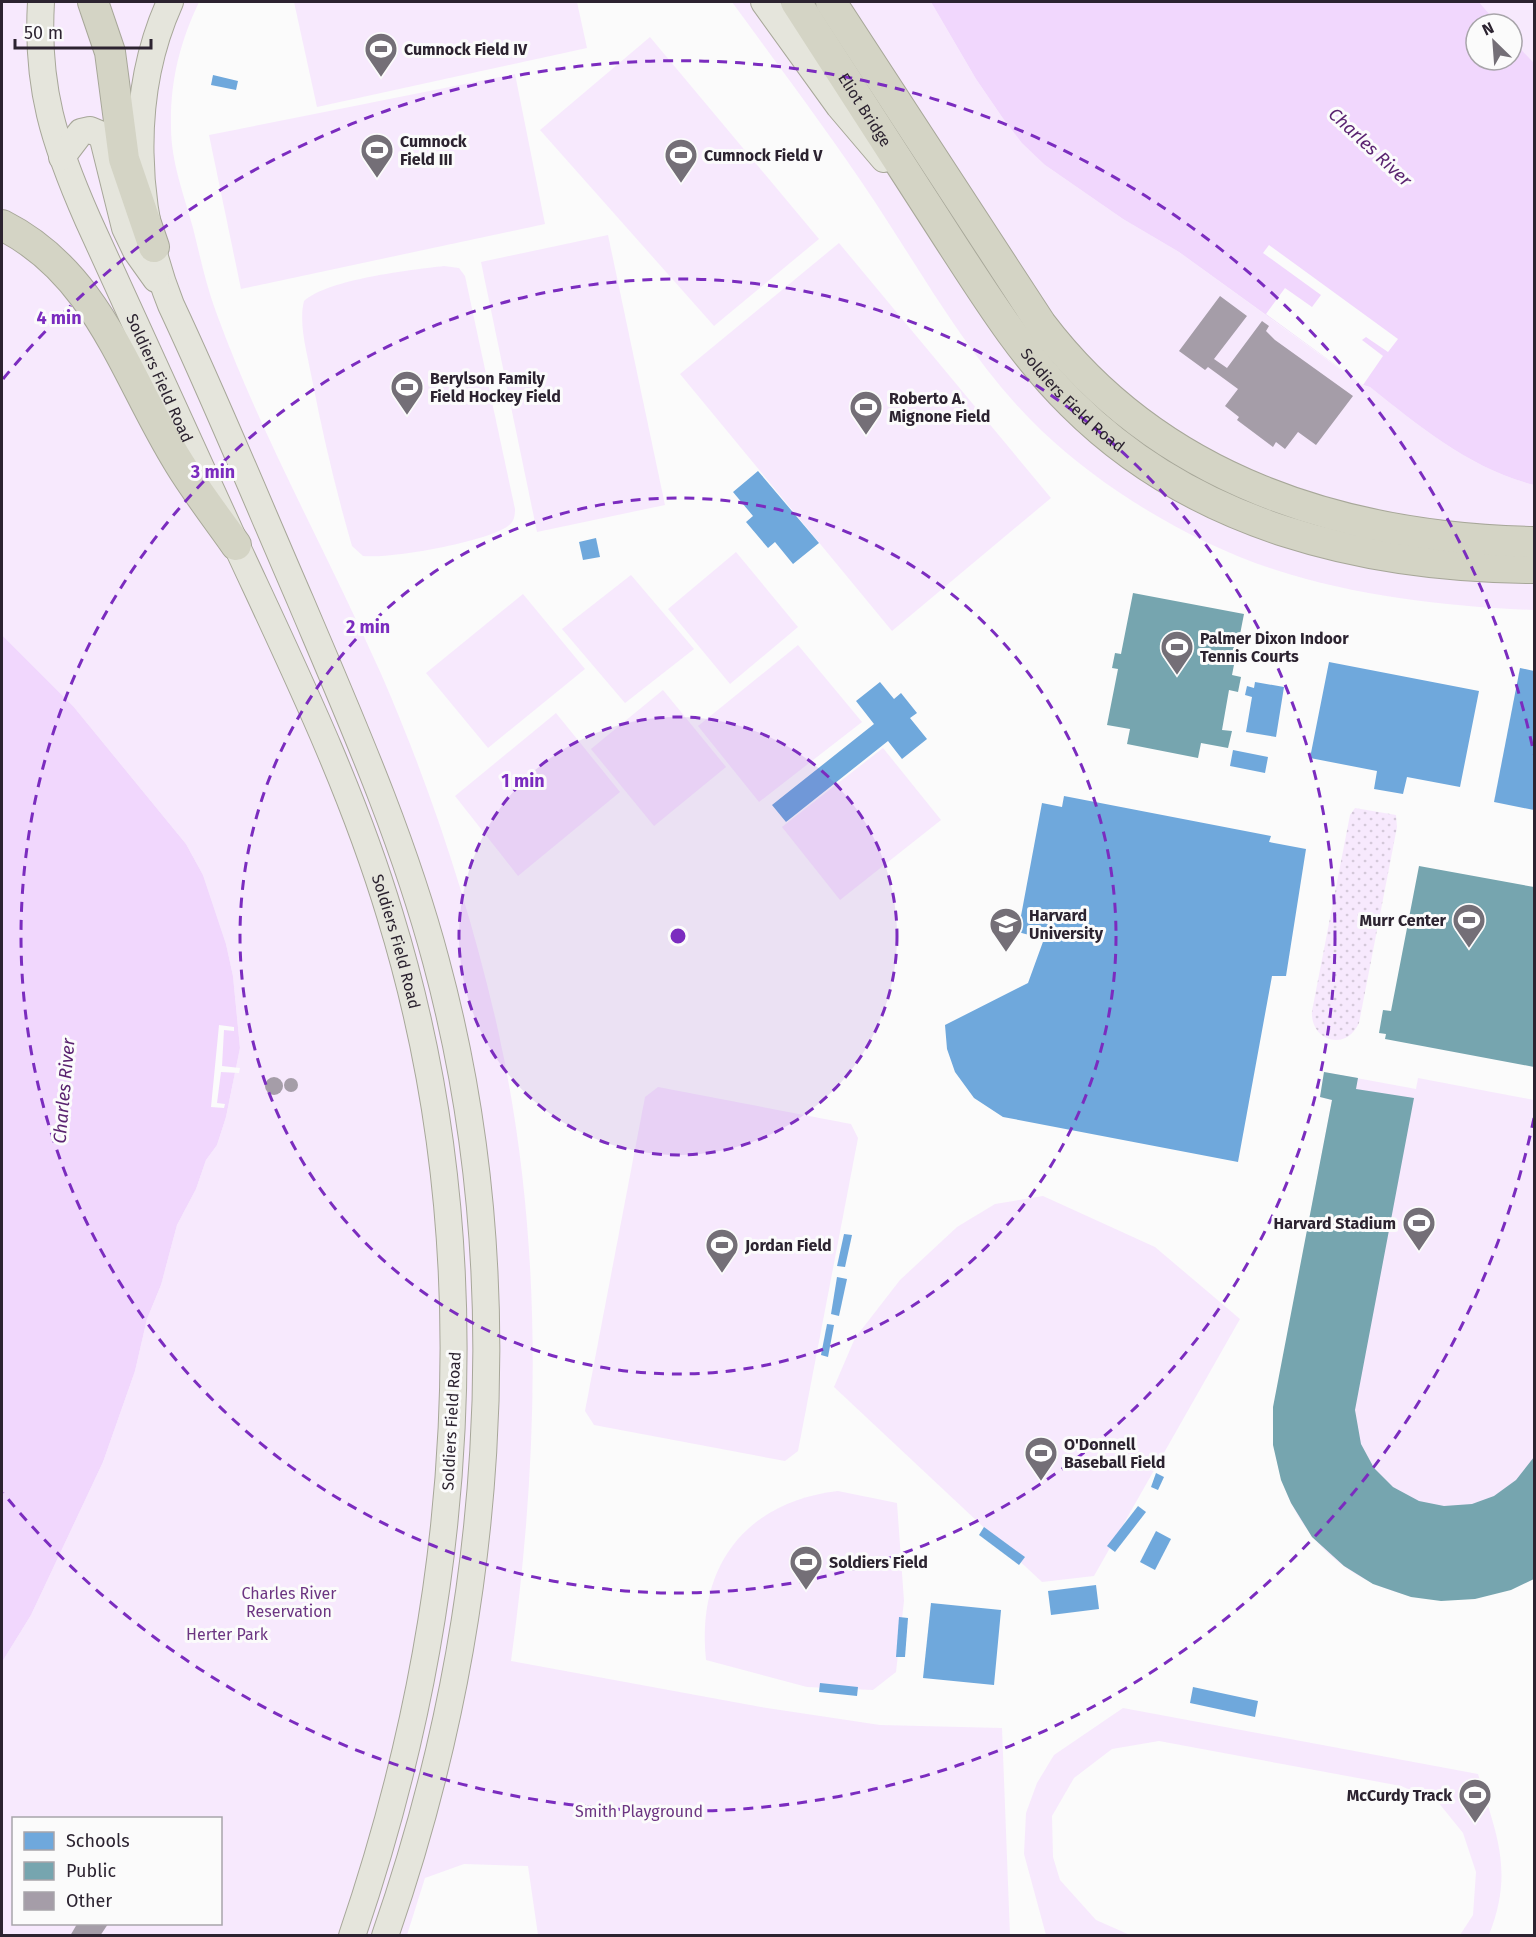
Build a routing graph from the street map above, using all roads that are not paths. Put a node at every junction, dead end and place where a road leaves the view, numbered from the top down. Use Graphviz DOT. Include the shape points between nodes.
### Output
graph roads {
  1 [pos="41,2"];
  2 [pos="93,2"];
  3 [pos="170,2"];
  4 [pos="765,2"];
  5 [pos="796,2"];
  6 [pos="831,2"];
  7 [pos="62,157"];
  8 [pos="934,216"];
  9 [pos="2,225"];
  10 [pos="154,247"];
  11 [pos="168,296"];
  12 [pos="1534,522"];
  13 [pos="1372,524"];
  14 [pos="1534,542"];
  15 [pos="236,545"];
  16 [pos="1466,565"];
  17 [pos="1534,568"];
  18 [pos="1534,580"];
  19 [pos="352,1935"];
  20 [pos="385,1935"];
  1 -- 7 [label="main road, Soldiers Field Road" via="44,86"];
  2 -- 10 [label="highway" via="110,52 124,159"];
  3 -- 10 [label="main road, Soldiers Field Road" via="152,51 142,106 144,186"];
  4 -- 8 [label="main road, Soldiers Field Road" via="839,106"];
  5 -- 8 [label="highway, Eliot Bridge"];
  6 -- 13 [label="highway, Soldiers Field Road" via="1034,314 1094,384 1161,439 1221,474 1282,500"];
  7 -- 11 [label="main road" via="81,132 90,130 102,135 124,228"];
  7 -- 15 [label="main road, Soldiers Field Road"];
  8 -- 16 [label="highway, Soldiers Field Road" via="1001,320 1042,373 1096,427 1162,476 1230,512 1300,538 1383,555"];
  9 -- 15 [label="highway" via="39,248 83,291 179,463"];
  10 -- 11 [label="main road, Soldiers Field Road"];
  11 -- 20 [label="main road, Soldiers Field Road" via="393,824 437,964 472,1145 486,1348 475,1540 442,1740 410,1862"];
  12 -- 13 [label="highway"];
  13 -- 14 [label="highway, Soldiers Field Road" via="1454,538"];
  15 -- 19 [label="main road, Soldiers Field Road" via="338,770 390,914 430,1077 452,1253 453,1422 433,1620 404,1763"];
  16 -- 17 [label="highway, Soldiers Field Road"];
  16 -- 18 [label="highway"];
}
